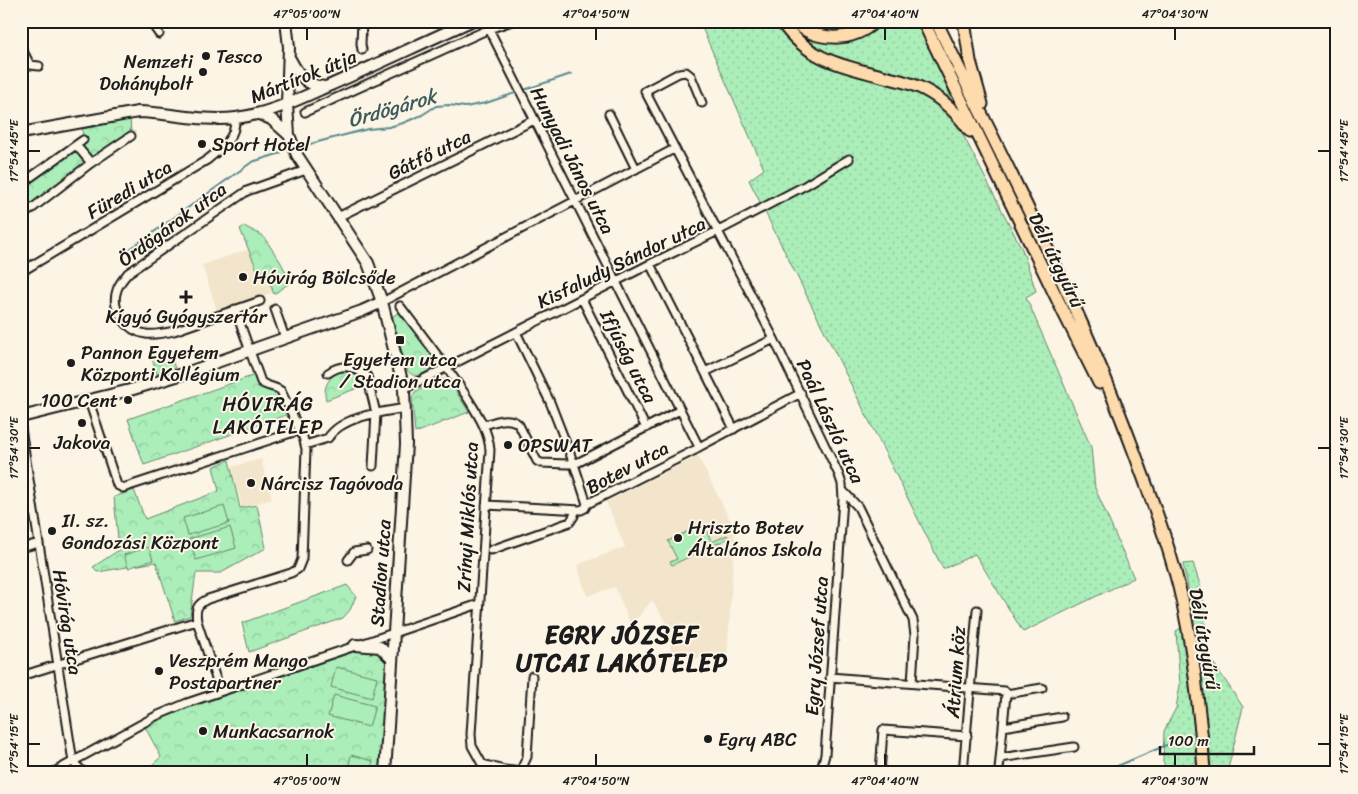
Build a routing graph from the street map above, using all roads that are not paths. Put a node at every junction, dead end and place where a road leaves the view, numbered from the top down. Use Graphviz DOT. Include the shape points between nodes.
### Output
graph roads {
  1 [pos="150,21"];
  2 [pos="286,21"];
  3 [pos="362,21"];
  4 [pos="471,21"];
  5 [pos="485,21"];
  6 [pos="512,21"];
  7 [pos="781,21"];
  8 [pos="874,21"];
  9 [pos="923,21"];
  10 [pos="936,21"];
  11 [pos="964,21"];
  12 [pos="796,23"];
  13 [pos="489,29"];
  14 [pos="159,34"];
  15 [pos="21,47"];
  16 [pos="362,50"];
  17 [pos="290,58"];
  18 [pos="39,66"];
  19 [pos="326,87"];
  20 [pos="702,103"];
  21 [pos="287,104"];
  22 [pos="305,112"];
  23 [pos="259,114"];
  24 [pos="609,114"];
  25 [pos="235,118"];
  26 [pos="534,120"];
  27 [pos="988,130"];
  28 [pos="21,133"];
  29 [pos="132,136"];
  30 [pos="84,140"];
  31 [pos="290,140"];
  32 [pos="76,145"];
  33 [pos="674,148"];
  34 [pos="988,157"];
  35 [pos="850,159"];
  36 [pos="91,163"];
  37 [pos="636,168"];
  38 [pos="306,170"];
  39 [pos="21,184"];
  40 [pos="575,200"];
  41 [pos="21,217"];
  42 [pos="338,218"];
  43 [pos="718,232"];
  44 [pos="650,264"];
  45 [pos="21,272"];
  46 [pos="616,281"];
  47 [pos="582,299"];
  48 [pos="260,301"];
  49 [pos="382,302"];
  50 [pos="400,306"];
  51 [pos="236,309"];
  52 [pos="276,309"];
  53 [pos="362,311"];
  54 [pos="388,329"];
  55 [pos="516,332"];
  56 [pos="285,338"];
  57 [pos="774,339"];
  58 [pos="250,351"];
  59 [pos="447,367"];
  60 [pos="705,372"];
  61 [pos="328,373"];
  62 [pos="404,389"];
  63 [pos="801,392"];
  64 [pos="89,401"];
  65 [pos="406,408"];
  66 [pos="680,410"];
  67 [pos="376,413"];
  68 [pos="21,417"];
  69 [pos="484,425"];
  70 [pos="21,428"];
  71 [pos="646,428"];
  72 [pos="734,429"];
  73 [pos="300,430"];
  74 [pos="305,445"];
  75 [pos="697,448"];
  76 [pos="574,464"];
  77 [pos="372,466"];
  78 [pos="843,491"];
  79 [pos="486,504"];
  80 [pos="587,504"];
  81 [pos="575,510"];
  82 [pos="1157,515"];
  83 [pos="39,543"];
  84 [pos="21,548"];
  85 [pos="367,550"];
  86 [pos="491,550"];
  87 [pos="348,560"];
  88 [pos="479,604"];
  89 [pos="976,610"];
  90 [pos="197,621"];
  91 [pos="394,633"];
  92 [pos="355,645"];
  93 [pos="392,659"];
  94 [pos="58,666"];
  95 [pos="21,676"];
  96 [pos="532,676"];
  97 [pos="830,677"];
  98 [pos="912,683"];
  99 [pos="971,688"];
  100 [pos="1042,688"];
  101 [pos="220,692"];
  102 [pos="1006,693"];
  103 [pos="1062,717"];
  104 [pos="1003,727"];
  105 [pos="967,736"];
  106 [pos="1074,748"];
  107 [pos="1000,758"];
  108 [pos="73,762"];
  109 [pos="999,770"];
  110 [pos="520,772"];
  111 [pos="52,773"];
  112 [pos="84,773"];
  113 [pos="385,773"];
  114 [pos="530,773"];
  115 [pos="820,773"];
  116 [pos="880,773"];
  117 [pos="963,773"];
  118 [pos="1204,773"];
  1 -- 14 [label="street"];
  2 -- 17 [label="street, Stadion utca"];
  3 -- 16 [label="street"];
  4 -- 19 [label="street, Mártírok útja"];
  5 -- 13 [label="street, Hunyadi János utca"];
  6 -- 13 [label="street"];
  7 -- 34 [label="main road" via="802,45 835,64 924,89 962,120"];
  8 -- 12 [label="main road" via="863,30 835,37 817,35"];
  9 -- 34 [label="main road, Déli útgyűrű"];
  10 -- 27 [label="main road, Déli útgyűrű"];
  11 -- 27 [label="main road" via="970,61"];
  13 -- 22 [label="street"];
  13 -- 26 [label="street, Hunyadi János utca"];
  15 -- 18 [label="street" via="30,65"];
  17 -- 19 [label="street" via="302,78 316,87"];
  17 -- 21 [label="street, Stadion utca"];
  19 -- 21 [label="street, Mártírok útja"];
  20 -- 33 [label="street, Paál László utca" via="691,76 686,72 645,91"];
  21 -- 23 [label="street, Mártírok útja"];
  21 -- 31 [label="street, Stadion utca"];
  23 -- 25 [label="street, Mártírok útja"];
  23 -- 31 [label="street" via="272,119"];
  24 -- 37 [label="street"];
  25 -- 28 [label="street, Mártírok útja" via="138,112"];
  25 -- 45 [label="street, Füredi utca" via="236,129 207,160"];
  26 -- 40 [label="street, Hunyadi János utca"];
  26 -- 42 [label="street, Gátfő utca"];
  27 -- 82 [label="main road, Déli útgyűrű" via="1070,297 1120,414"];
  29 -- 36 [label="street"];
  30 -- 32 [label="street"];
  31 -- 38 [label="street, Stadion utca"];
  32 -- 36 [label="street"];
  32 -- 39 [label="street"];
  33 -- 37 [label="street"];
  33 -- 43 [label="street, Paál László utca"];
  34 -- 82 [label="main road, Déli útgyűrű" via="1092,368"];
  35 -- 43 [label="street, Kisfaludy Sándor utca"];
  36 -- 41 [label="street"];
  37 -- 40 [label="street"];
  38 -- 42 [label="street, Stadion utca"];
  38 -- 51 [label="street, Ördögárok utca" via="247,191 128,273 118,287 116,301 122,319 130,328 147,334 174,331"];
  40 -- 46 [label="street, Hunyadi János utca"];
  40 -- 49 [label="street"];
  42 -- 49 [label="street, Stadion utca" via="368,263"];
  43 -- 44 [label="street, Kisfaludy Sándor utca"];
  43 -- 57 [label="street, Paál László utca"];
  44 -- 46 [label="street, Kisfaludy Sándor utca"];
  44 -- 60 [label="street"];
  46 -- 47 [label="street, Kisfaludy Sándor utca"];
  46 -- 66 [label="street, Hunyadi János utca"];
  47 -- 55 [label="street, Kisfaludy Sándor utca"];
  47 -- 71 [label="street, Ifjúság utca"];
  48 -- 51 [label="street, Ördögárok utca"];
  49 -- 53 [label="street"];
  49 -- 54 [label="street, Stadion utca"];
  50 -- 59 [label="street, Zrínyi Miklós utca"];
  51 -- 58 [label="street"];
  52 -- 56 [label="street"];
  53 -- 54 [label="street" via="373,313"];
  53 -- 56 [label="street"];
  54 -- 62 [label="street, Stadion utca"];
  55 -- 59 [label="street, Kisfaludy Sándor utca"];
  55 -- 76 [label="street" via="550,402"];
  56 -- 58 [label="street"];
  57 -- 60 [label="street"];
  57 -- 63 [label="street, Paál László utca"];
  58 -- 64 [label="street"];
  58 -- 73 [label="street" via="262,382 281,391"];
  59 -- 62 [label="street, Kisfaludy Sándor utca"];
  59 -- 69 [label="street, Zrínyi Miklós utca"];
  60 -- 72 [label="street"];
  61 -- 67 [label="street" via="336,368 354,367 367,376"];
  62 -- 65 [label="street, Stadion utca"];
  63 -- 72 [label="street, Botev utca"];
  63 -- 78 [label="street, Paál László utca" via="840,475"];
  64 -- 68 [label="street"];
  64 -- 73 [label="street" via="117,485 123,488"];
  65 -- 67 [label="street"];
  65 -- 91 [label="street, Stadion utca"];
  66 -- 71 [label="street"];
  66 -- 75 [label="street, Hunyadi János utca"];
  67 -- 74 [label="street" via="347,423 328,438"];
  67 -- 77 [label="street"];
  69 -- 76 [label="street" via="514,420 537,461"];
  69 -- 79 [label="street, Zrínyi Miklós utca" via="490,450"];
  70 -- 83 [label="street, Hóvirág utca"];
  71 -- 76 [label="street"];
  72 -- 75 [label="street, Botev utca"];
  73 -- 74 [label="street"];
  74 -- 90 [label="street" via="302,559 298,569 200,603 195,610"];
  75 -- 80 [label="street, Botev utca"];
  76 -- 80 [label="street"];
  78 -- 97 [label="street, Egry József utca"];
  78 -- 98 [label="street, Paál László utca" via="858,506 913,620"];
  79 -- 81 [label="street, Botev utca"];
  79 -- 88 [label="street, Zrínyi Miklós utca"];
  80 -- 81 [label="street, Botev utca" via="581,510"];
  81 -- 86 [label="street, Botev utca" via="570,522"];
  82 -- 118 [label="main road, Déli útgyűrű" via="1190,639"];
  83 -- 84 [label="street"];
  83 -- 94 [label="street, Hóvirág utca"];
  85 -- 87 [label="street" via="354,552"];
  88 -- 91 [label="street"];
  88 -- 110 [label="street, Zrínyi Miklós utca" via="472,746 482,764"];
  89 -- 99 [label="street, Átrium köz"];
  90 -- 94 [label="street"];
  90 -- 101 [label="street"];
  91 -- 92 [label="street"];
  91 -- 93 [label="street, Stadion utca"];
  92 -- 93 [label="street" via="380,647"];
  92 -- 101 [label="street"];
  93 -- 113 [label="street, Stadion utca"];
  94 -- 95 [label="street"];
  94 -- 108 [label="street, Hóvirág utca"];
  96 -- 110 [label="street" via="527,757"];
  97 -- 98 [label="street"];
  97 -- 115 [label="street, Egry József utca" via="825,754"];
  98 -- 99 [label="street"];
  99 -- 102 [label="street"];
  99 -- 105 [label="street, Átrium köz"];
  100 -- 102 [label="street"];
  101 -- 108 [label="street" via="156,716"];
  102 -- 104 [label="street"];
  103 -- 104 [label="street"];
  104 -- 107 [label="street"];
  105 -- 116 [label="street, Átrium köz" via="883,730"];
  105 -- 117 [label="street, Átrium köz"];
  106 -- 107 [label="street"];
  107 -- 109 [label="street"];
  108 -- 111 [label="street"];
  108 -- 112 [label="street"];
  110 -- 114 [label="street"];
}
